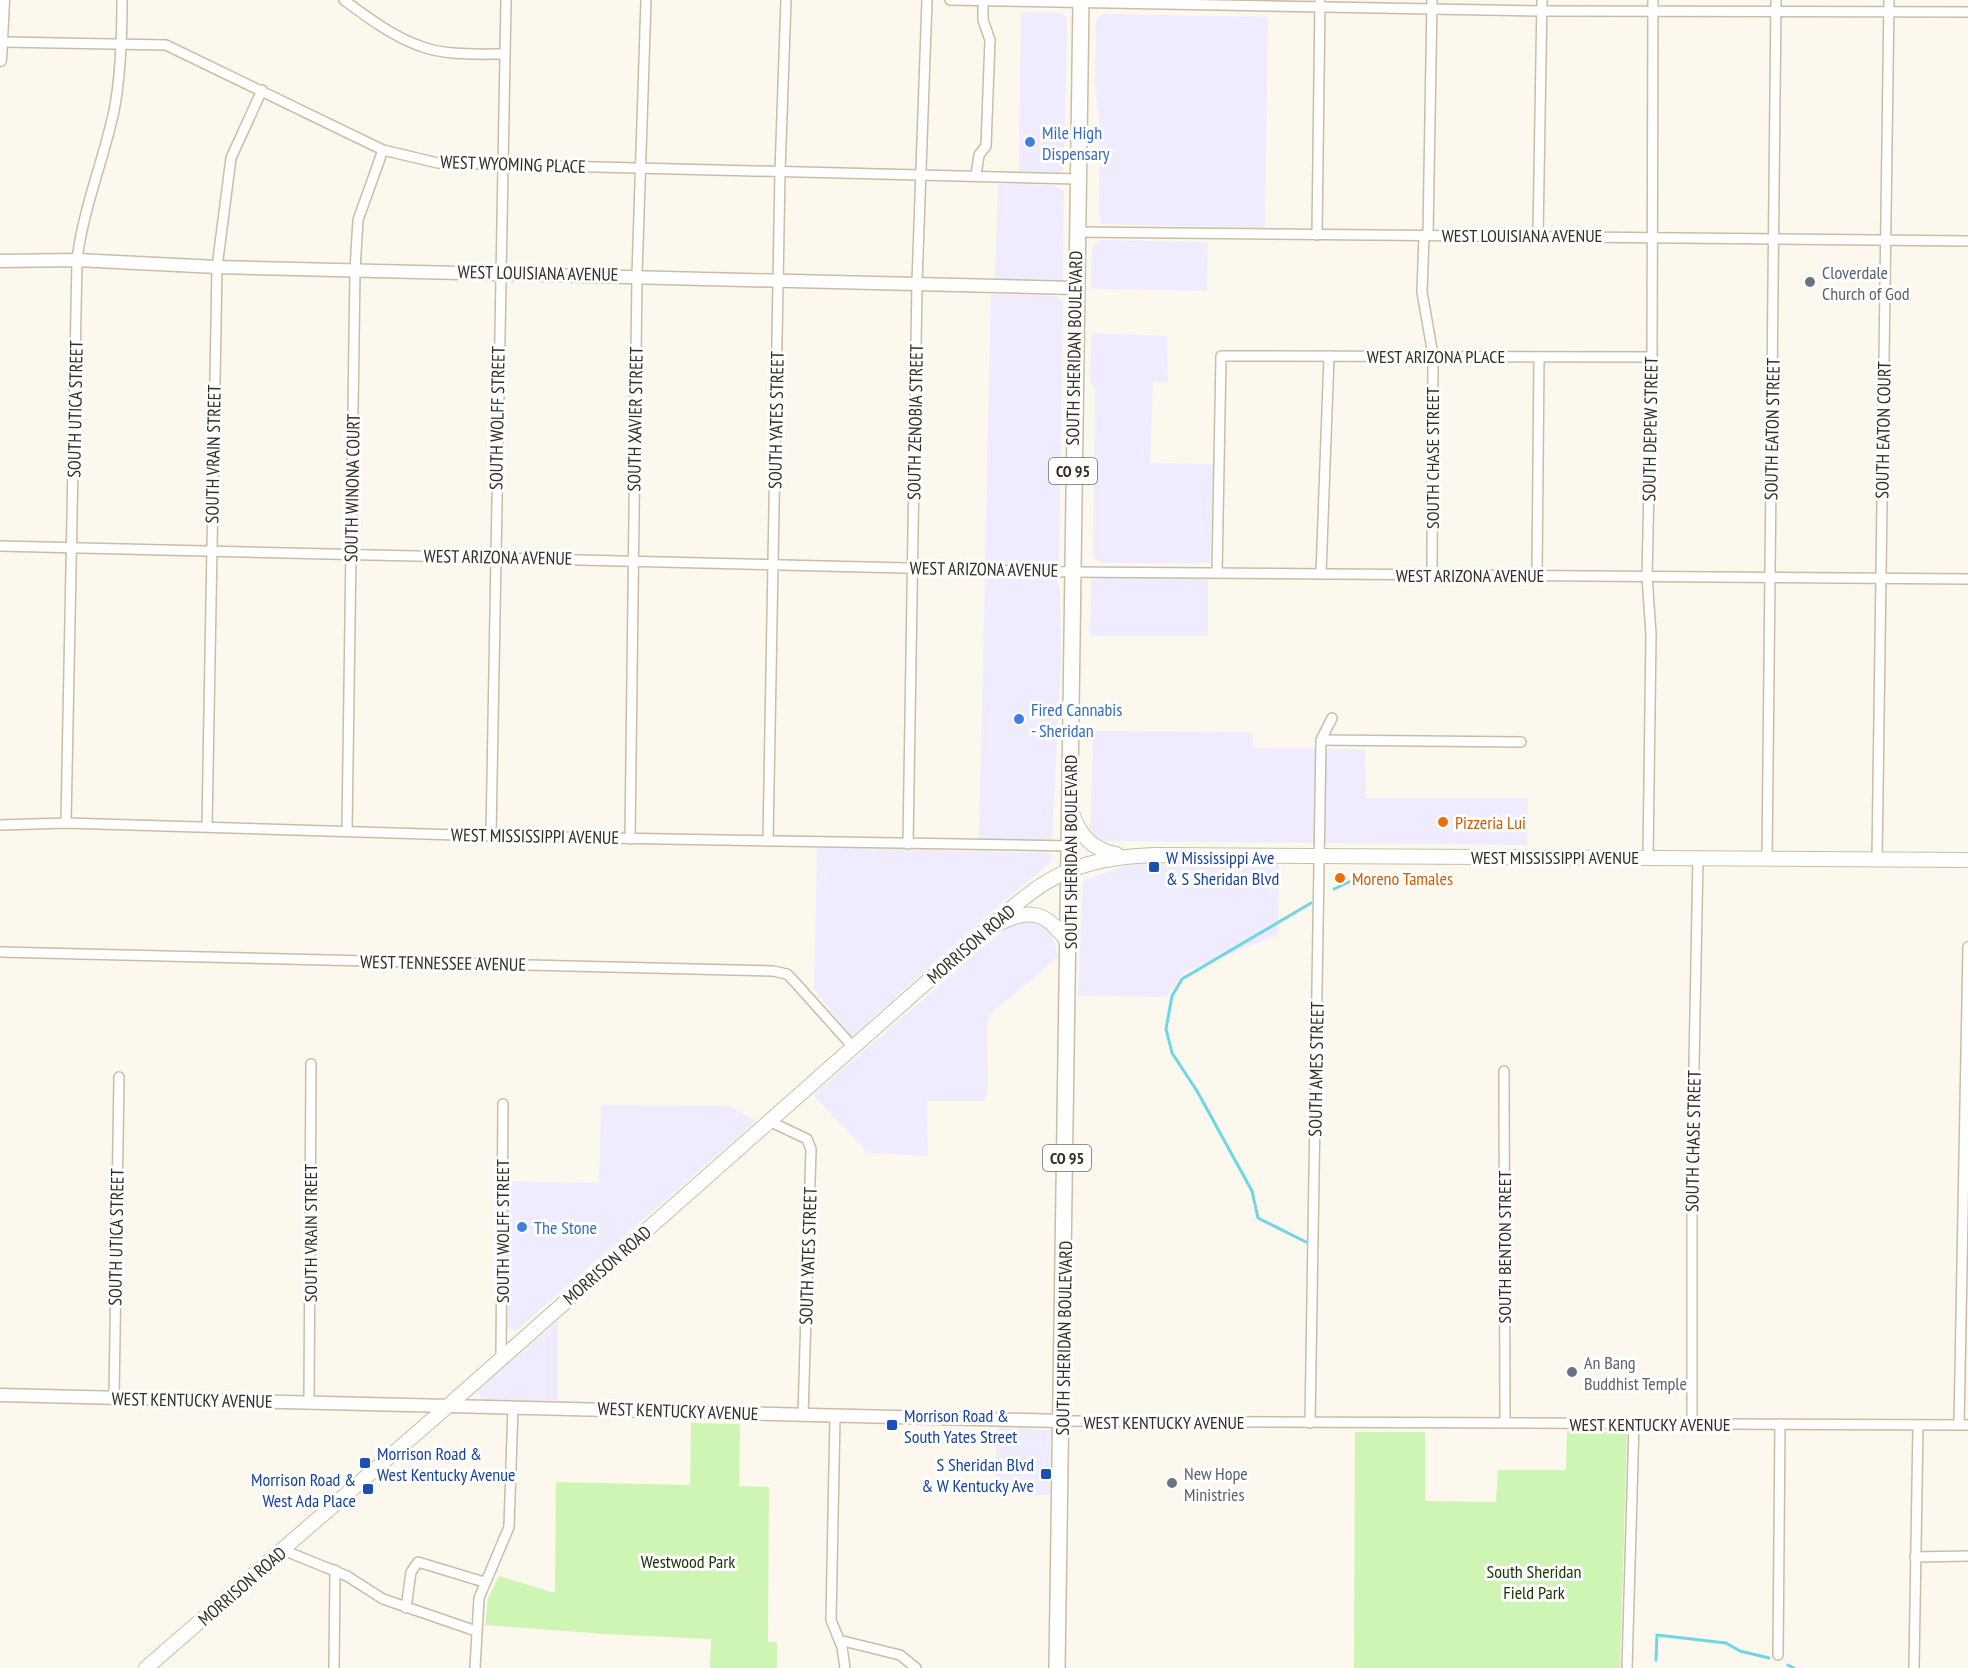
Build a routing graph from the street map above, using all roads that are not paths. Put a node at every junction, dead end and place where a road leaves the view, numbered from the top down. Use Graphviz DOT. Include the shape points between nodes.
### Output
graph roads {
  1 [pos="3,0"];
  2 [pos="122,0"];
  3 [pos="344,0"];
  4 [pos="506,0"];
  5 [pos="646,0"];
  6 [pos="786,0"];
  7 [pos="927,0"];
  8 [pos="950,0"];
  9 [pos="983,0"];
  10 [pos="1542,0"];
  11 [pos="1653,0"];
  12 [pos="1776,0"];
  13 [pos="1889,0"];
  14 [pos="1081,1"];
  15 [pos="1210,3"];
  16 [pos="1320,4"];
  17 [pos="1432,5"];
  18 [pos="1542,11"];
  19 [pos="1776,11"];
  20 [pos="1652,12"];
  21 [pos="1889,12"];
  22 [pos="1968,12"];
  23 [pos="3,42"];
  24 [pos="122,42"];
  25 [pos="504,54"];
  26 [pos="0,60"];
  27 [pos="262,90"];
  28 [pos="383,150"];
  29 [pos="502,166"];
  30 [pos="641,167"];
  31 [pos="780,172"];
  32 [pos="922,173"];
  33 [pos="976,175"];
  34 [pos="1077,179"];
  35 [pos="1076,232"];
  36 [pos="1317,235"];
  37 [pos="1426,235"];
  38 [pos="1538,235"];
  39 [pos="1652,237"];
  40 [pos="1775,238"];
  41 [pos="1886,238"];
  42 [pos="1968,241"];
  43 [pos="78,260"];
  44 [pos="0,261"];
  45 [pos="217,267"];
  46 [pos="355,270"];
  47 [pos="500,273"];
  48 [pos="637,275"];
  49 [pos="779,282"];
  50 [pos="917,283"];
  51 [pos="1075,288"];
  52 [pos="1433,355"];
  53 [pos="1329,356"];
  54 [pos="1539,357"];
  55 [pos="1652,357"];
  56 [pos="0,546"];
  57 [pos="72,546"];
  58 [pos="211,550"];
  59 [pos="351,553"];
  60 [pos="494,557"];
  61 [pos="633,560"];
  62 [pos="774,564"];
  63 [pos="912,567"];
  64 [pos="1071,572"];
  65 [pos="1217,573"];
  66 [pos="1321,574"];
  67 [pos="1432,574"];
  68 [pos="1537,575"];
  69 [pos="1647,576"];
  70 [pos="1769,577"];
  71 [pos="1881,578"];
  72 [pos="1968,579"];
  73 [pos="1332,718"];
  74 [pos="1321,740"];
  75 [pos="1521,742"];
  76 [pos="1071,808"];
  77 [pos="66,823"];
  78 [pos="0,825"];
  79 [pos="207,826"];
  80 [pos="346,830"];
  81 [pos="491,836"];
  82 [pos="630,839"];
  83 [pos="768,840"];
  84 [pos="908,844"];
  85 [pos="1071,846"];
  86 [pos="1124,856"];
  87 [pos="1320,856"];
  88 [pos="1648,858"];
  89 [pos="1698,858"];
  90 [pos="1767,859"];
  91 [pos="1877,860"];
  92 [pos="1968,860"];
  93 [pos="1071,868"];
  94 [pos="988,929"];
  95 [pos="1070,945"];
  96 [pos="1968,947"];
  97 [pos="0,952"];
  98 [pos="854,1048"];
  99 [pos="311,1064"];
  100 [pos="1504,1071"];
  101 [pos="118,1077"];
  102 [pos="503,1104"];
  103 [pos="771,1122"];
  104 [pos="501,1358"];
  105 [pos="0,1395"];
  106 [pos="114,1398"];
  107 [pos="309,1402"];
  108 [pos="449,1405"];
  109 [pos="513,1407"];
  110 [pos="803,1415"];
  111 [pos="835,1416"];
  112 [pos="1062,1421"];
  113 [pos="1310,1422"];
  114 [pos="1505,1423"];
  115 [pos="1634,1423"];
  116 [pos="1692,1424"];
  117 [pos="1780,1424"];
  118 [pos="1964,1425"];
  119 [pos="1918,1426"];
  120 [pos="283,1550"];
  121 [pos="1968,1556"];
  122 [pos="1915,1557"];
  123 [pos="335,1570"];
  124 [pos="484,1582"];
  125 [pos="406,1608"];
  126 [pos="476,1631"];
  127 [pos="840,1640"];
  128 [pos="1778,1654"];
  129 [pos="156,1665"];
  130 [pos="334,1668"];
  131 [pos="475,1668"];
  132 [pos="844,1668"];
  133 [pos="916,1668"];
  134 [pos="1057,1668"];
  135 [pos="1627,1668"];
  136 [pos="1914,1668"];
  1 -- 23 [label="street"];
  2 -- 24 [label="street, SOUTH UTICA STREET"];
  3 -- 25 [label="street" via="421,47 464,54"];
  4 -- 25 [label="street, SOUTH WOLFF STREET"];
  5 -- 30 [label="street, SOUTH XAVIER STREET"];
  6 -- 31 [label="street, SOUTH YATES STREET"];
  7 -- 32 [label="street, SOUTH ZENOBIA STREET"];
  8 -- 9 [label="street"];
  9 -- 14 [label="street"];
  9 -- 33 [label="street" via="983,20 990,40 986,146 979,155"];
  10 -- 18 [label="street"];
  11 -- 20 [label="street, SOUTH DEPEW STREET"];
  12 -- 19 [label="street, SOUTH EATON STREET"];
  13 -- 21 [label="street, SOUTH EATON COURT"];
  14 -- 15 [label="street"];
  14 -- 34 [label="main road, SOUTH SHERIDAN BOULEVARD / CO 95"];
  15 -- 16 [label="street"];
  16 -- 17 [label="street"];
  16 -- 36 [label="street"];
  17 -- 18 [label="street"];
  17 -- 37 [label="street, SOUTH CHASE STREET"];
  18 -- 20 [label="street"];
  18 -- 38 [label="street"];
  19 -- 20 [label="street"];
  19 -- 21 [label="street"];
  19 -- 40 [label="street, SOUTH EATON STREET"];
  20 -- 39 [label="street, SOUTH DEPEW STREET"];
  21 -- 22 [label="street"];
  21 -- 41 [label="street, SOUTH EATON COURT"];
  23 -- 24 [label="street, WEST WYOMING PLACE"];
  23 -- 26 [label="street"];
  24 -- 27 [label="street, WEST WYOMING PLACE" via="166,45"];
  24 -- 43 [label="street, SOUTH UTICA STREET" via="114,108 81,227"];
  25 -- 29 [label="street, SOUTH WOLFF STREET"];
  27 -- 28 [label="street, WEST WYOMING PLACE"];
  27 -- 45 [label="street, SOUTH VRAIN STREET" via="231,158"];
  28 -- 29 [label="street, WEST WYOMING PLACE" via="438,163"];
  28 -- 46 [label="street, SOUTH WINONA COURT" via="358,220"];
  29 -- 30 [label="street, WEST WYOMING PLACE"];
  29 -- 47 [label="street, SOUTH WOLFF STREET"];
  30 -- 31 [label="street, WEST WYOMING PLACE"];
  30 -- 48 [label="street, SOUTH XAVIER STREET"];
  31 -- 32 [label="street, WEST WYOMING PLACE"];
  31 -- 49 [label="street, SOUTH YATES STREET"];
  32 -- 33 [label="street, WEST WYOMING PLACE"];
  32 -- 50 [label="street, SOUTH ZENOBIA STREET"];
  33 -- 34 [label="street, WEST WYOMING PLACE"];
  34 -- 35 [label="main road, SOUTH SHERIDAN BOULEVARD / CO 95"];
  35 -- 36 [label="street, WEST LOUISIANA AVENUE"];
  35 -- 51 [label="main road, SOUTH SHERIDAN BOULEVARD / CO 95"];
  36 -- 37 [label="street, WEST LOUISIANA AVENUE"];
  37 -- 38 [label="street, WEST LOUISIANA AVENUE"];
  37 -- 52 [label="street, SOUTH CHASE STREET" via="1422,292"];
  38 -- 39 [label="street, WEST LOUISIANA AVENUE"];
  39 -- 40 [label="street, WEST LOUISIANA AVENUE"];
  39 -- 55 [label="street, SOUTH DEPEW STREET"];
  40 -- 41 [label="street, WEST LOUISIANA AVENUE"];
  40 -- 70 [label="street, SOUTH EATON STREET"];
  41 -- 42 [label="street, WEST LOUISIANA AVENUE"];
  41 -- 71 [label="street, SOUTH EATON COURT"];
  43 -- 44 [label="street, WEST LOUISIANA AVENUE"];
  43 -- 45 [label="street, WEST LOUISIANA AVENUE"];
  43 -- 57 [label="street, SOUTH UTICA STREET"];
  45 -- 46 [label="street, WEST LOUISIANA AVENUE"];
  45 -- 58 [label="street, SOUTH VRAIN STREET"];
  46 -- 47 [label="street, WEST LOUISIANA AVENUE"];
  46 -- 59 [label="street, SOUTH WINONA COURT"];
  47 -- 48 [label="street, WEST LOUISIANA AVENUE"];
  47 -- 60 [label="street, SOUTH WOLFF STREET"];
  48 -- 49 [label="street, WEST LOUISIANA AVENUE"];
  48 -- 61 [label="street, SOUTH XAVIER STREET"];
  49 -- 50 [label="street, WEST LOUISIANA AVENUE"];
  49 -- 62 [label="street, SOUTH YATES STREET"];
  50 -- 51 [label="street, WEST LOUISIANA AVENUE"];
  50 -- 63 [label="street, SOUTH ZENOBIA STREET"];
  51 -- 64 [label="main road, SOUTH SHERIDAN BOULEVARD / CO 95"];
  52 -- 53 [label="street, WEST ARIZONA PLACE"];
  52 -- 54 [label="street, WEST ARIZONA PLACE"];
  52 -- 67 [label="street, SOUTH CHASE STREET"];
  53 -- 65 [label="street, WEST ARIZONA PLACE" via="1221,356"];
  53 -- 66 [label="street"];
  54 -- 55 [label="street, WEST ARIZONA PLACE"];
  54 -- 68 [label="street"];
  55 -- 69 [label="street, SOUTH DEPEW STREET"];
  56 -- 57 [label="street, WEST ARIZONA AVENUE"];
  57 -- 58 [label="street, WEST ARIZONA AVENUE"];
  57 -- 77 [label="street, SOUTH UTICA STREET"];
  58 -- 59 [label="street, WEST ARIZONA AVENUE"];
  58 -- 79 [label="street, SOUTH VRAIN STREET"];
  59 -- 60 [label="street, WEST ARIZONA AVENUE"];
  59 -- 80 [label="street, SOUTH WINONA COURT"];
  60 -- 61 [label="street, WEST ARIZONA AVENUE"];
  60 -- 81 [label="street, SOUTH WOLFF STREET"];
  61 -- 62 [label="street, WEST ARIZONA AVENUE"];
  61 -- 82 [label="street, SOUTH XAVIER STREET"];
  62 -- 63 [label="street, WEST ARIZONA AVENUE"];
  62 -- 83 [label="street, SOUTH YATES STREET"];
  63 -- 64 [label="street, WEST ARIZONA AVENUE"];
  63 -- 84 [label="street, SOUTH ZENOBIA STREET"];
  64 -- 65 [label="street, WEST ARIZONA AVENUE"];
  64 -- 76 [label="main road, SOUTH SHERIDAN BOULEVARD / CO 95"];
  65 -- 66 [label="street, WEST ARIZONA AVENUE"];
  66 -- 67 [label="street, WEST ARIZONA AVENUE"];
  67 -- 68 [label="street, WEST ARIZONA AVENUE"];
  68 -- 69 [label="street, WEST ARIZONA AVENUE"];
  69 -- 70 [label="street, WEST ARIZONA AVENUE"];
  69 -- 88 [label="street, SOUTH DEPEW STREET" via="1651,634"];
  70 -- 71 [label="street, WEST ARIZONA AVENUE"];
  70 -- 90 [label="street, SOUTH EATON STREET"];
  71 -- 72 [label="street, WEST ARIZONA AVENUE"];
  71 -- 91 [label="street, SOUTH EATON COURT"];
  73 -- 74 [label="street, SOUTH AMES STREET"];
  74 -- 75 [label="street"];
  74 -- 87 [label="street, SOUTH AMES STREET"];
  76 -- 85 [label="main road, SOUTH SHERIDAN BOULEVARD / CO 95"];
  76 -- 86 [label="main road" via="1078,828 1089,842"];
  77 -- 78 [label="street, WEST MISSISSIPPI AVENUE"];
  77 -- 79 [label="street, WEST MISSISSIPPI AVENUE"];
  79 -- 80 [label="street, WEST MISSISSIPPI AVENUE"];
  80 -- 81 [label="street, WEST MISSISSIPPI AVENUE"];
  81 -- 82 [label="street, WEST MISSISSIPPI AVENUE"];
  82 -- 83 [label="street, WEST MISSISSIPPI AVENUE"];
  83 -- 84 [label="street, WEST MISSISSIPPI AVENUE"];
  84 -- 85 [label="street, WEST MISSISSIPPI AVENUE"];
  85 -- 93 [label="main road, SOUTH SHERIDAN BOULEVARD / CO 95"];
  86 -- 87 [label="main road, WEST MISSISSIPPI AVENUE"];
  86 -- 93 [label="main road, WEST MISSISSIPPI AVENUE"];
  87 -- 88 [label="main road, WEST MISSISSIPPI AVENUE"];
  87 -- 113 [label="street, SOUTH AMES STREET"];
  88 -- 89 [label="main road, WEST MISSISSIPPI AVENUE"];
  89 -- 90 [label="main road, WEST MISSISSIPPI AVENUE"];
  89 -- 116 [label="street, SOUTH CHASE STREET"];
  90 -- 91 [label="main road, WEST MISSISSIPPI AVENUE"];
  91 -- 92 [label="main road, WEST MISSISSIPPI AVENUE"];
  93 -- 94 [label="main road, MORRISON ROAD" via="1033,890"];
  93 -- 95 [label="main road, SOUTH SHERIDAN BOULEVARD / CO 95"];
  94 -- 95 [label="main road" via="1016,916 1036,914 1051,921"];
  94 -- 98 [label="main road, MORRISON ROAD"];
  95 -- 112 [label="main road, SOUTH SHERIDAN BOULEVARD / CO 95"];
  96 -- 118 [label="street"];
  97 -- 98 [label="street, WEST TENNESSEE AVENUE" via="773,971 787,974"];
  98 -- 103 [label="main road, MORRISON ROAD"];
  99 -- 107 [label="street, SOUTH VRAIN STREET"];
  100 -- 114 [label="street, SOUTH BENTON STREET"];
  101 -- 106 [label="street, SOUTH UTICA STREET"];
  102 -- 104 [label="street, SOUTH WOLFF STREET"];
  103 -- 104 [label="main road, MORRISON ROAD"];
  103 -- 110 [label="street, SOUTH YATES STREET" via="807,1139 811,1149"];
  104 -- 108 [label="main road, MORRISON ROAD"];
  105 -- 106 [label="street, WEST KENTUCKY AVENUE"];
  106 -- 107 [label="street, WEST KENTUCKY AVENUE"];
  107 -- 108 [label="street, WEST KENTUCKY AVENUE"];
  108 -- 109 [label="street, WEST KENTUCKY AVENUE"];
  108 -- 120 [label="main road, MORRISON ROAD"];
  109 -- 110 [label="street, WEST KENTUCKY AVENUE"];
  109 -- 124 [label="street" via="509,1527"];
  110 -- 111 [label="street, WEST KENTUCKY AVENUE"];
  111 -- 112 [label="street, WEST KENTUCKY AVENUE"];
  111 -- 127 [label="street" via="831,1620"];
  112 -- 113 [label="street, WEST KENTUCKY AVENUE"];
  112 -- 134 [label="main road, SOUTH SHERIDAN BOULEVARD / CO 95"];
  113 -- 114 [label="street, WEST KENTUCKY AVENUE"];
  114 -- 115 [label="street, WEST KENTUCKY AVENUE"];
  115 -- 116 [label="street, WEST KENTUCKY AVENUE"];
  115 -- 135 [label="street"];
  116 -- 117 [label="street, WEST KENTUCKY AVENUE"];
  117 -- 119 [label="street, WEST KENTUCKY AVENUE"];
  117 -- 128 [label="street"];
  118 -- 119 [label="street, WEST KENTUCKY AVENUE"];
  119 -- 122 [label="street"];
  120 -- 123 [label="street"];
  120 -- 129 [label="main road, MORRISON ROAD"];
  121 -- 122 [label="street"];
  122 -- 136 [label="street"];
  123 -- 125 [label="street" via="382,1599"];
  123 -- 130 [label="street"];
  124 -- 125 [label="street" via="418,1562 411,1572"];
  124 -- 126 [label="street"];
  125 -- 126 [label="street"];
  126 -- 131 [label="street"];
  127 -- 132 [label="street"];
  127 -- 133 [label="street" via="900,1655"];
}
